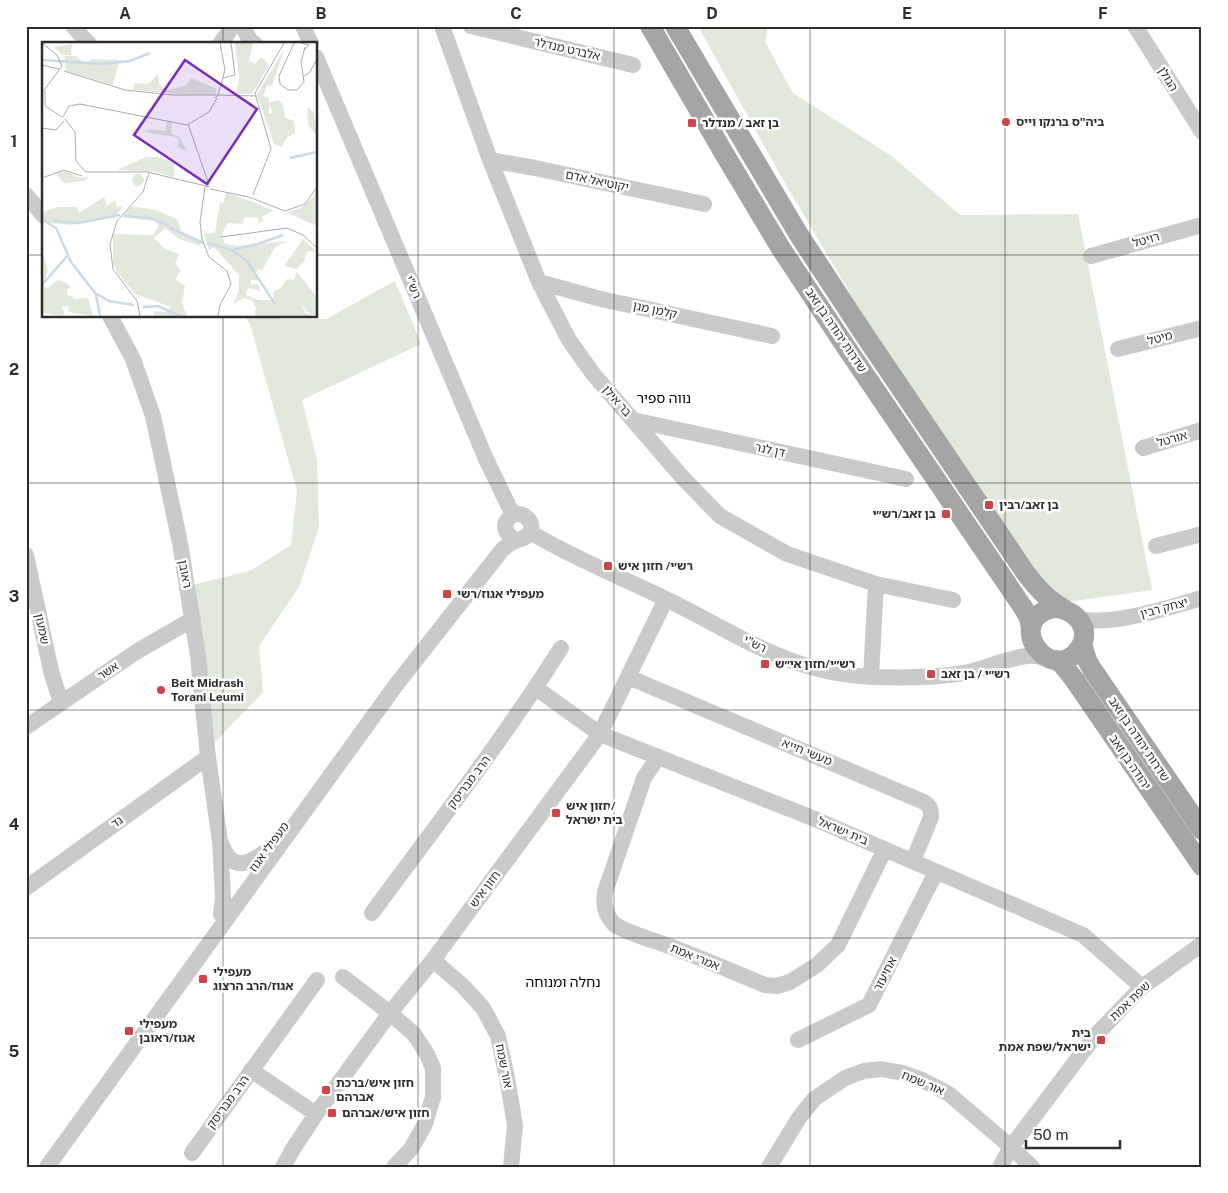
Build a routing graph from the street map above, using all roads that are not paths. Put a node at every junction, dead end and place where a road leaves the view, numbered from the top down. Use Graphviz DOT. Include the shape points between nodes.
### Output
graph roads {
  1 [pos="233,26"];
  2 [pos="242,26"];
  3 [pos="442,26"];
  4 [pos="471,26"];
  5 [pos="650,26"];
  6 [pos="674,26"];
  7 [pos="1135,26"];
  8 [pos="221,42"];
  9 [pos="252,42"];
  10 [pos="318,62"];
  11 [pos="632,65"];
  12 [pos="1202,132"];
  13 [pos="490,160"];
  14 [pos="26,195"];
  15 [pos="704,204"];
  16 [pos="42,214"];
  17 [pos="1202,225"];
  18 [pos="1091,256"];
  19 [pos="539,282"];
  20 [pos="111,318"];
  21 [pos="1202,328"];
  22 [pos="772,336"];
  23 [pos="1118,349"];
  24 [pos="634,420"];
  25 [pos="1202,430"];
  26 [pos="1142,448"];
  27 [pos="906,479"];
  28 [pos="516,529"];
  29 [pos="1202,534"];
  30 [pos="1156,546"];
  31 [pos="26,555"];
  32 [pos="876,584"];
  33 [pos="1202,598"];
  34 [pos="666,599"];
  35 [pos="953,600"];
  36 [pos="1071,614"];
  37 [pos="1126,618"];
  38 [pos="193,619"];
  39 [pos="1031,630"];
  40 [pos="1083,641"];
  41 [pos="561,648"];
  42 [pos="1052,659"];
  43 [pos="999,663"];
  44 [pos="628,677"];
  45 [pos="871,677"];
  46 [pos="536,688"];
  47 [pos="61,702"];
  48 [pos="26,727"];
  49 [pos="600,734"];
  50 [pos="658,756"];
  51 [pos="208,757"];
  52 [pos="1202,830"];
  53 [pos="220,841"];
  54 [pos="885,849"];
  55 [pos="265,852"];
  56 [pos="913,861"];
  57 [pos="1202,866"];
  58 [pos="936,872"];
  59 [pos="26,888"];
  60 [pos="372,913"];
  61 [pos="221,914"];
  62 [pos="1202,944"];
  63 [pos="432,960"];
  64 [pos="343,977"];
  65 [pos="317,980"];
  66 [pos="1142,987"];
  67 [pos="390,1013"];
  68 [pos="798,1040"];
  69 [pos="251,1070"];
  70 [pos="316,1114"];
  71 [pos="1011,1147"];
  72 [pos="192,1153"];
  73 [pos="36,1167"];
  74 [pos="47,1167"];
  75 [pos="283,1167"];
  76 [pos="394,1167"];
  77 [pos="511,1167"];
  78 [pos="769,1167"];
  79 [pos="1000,1167"];
  80 [pos="1032,1167"];
  1 -- 8 [label="street"];
  2 -- 9 [label="street"];
  3 -- 13 [label="street, בר אילן"];
  4 -- 11 [label="street, אלברט מנדלר"];
  5 -- 39 [label="main road, שדרות יהודה בן זאב" via="780,247 1024,609"];
  6 -- 36 [label="main road, שדרות יהודה בן זאב" via="790,222 859,327 1027,575 1049,600"];
  7 -- 12 [label="street, הגולן"];
  10 -- 28 [label="street, רש\"י"];
  13 -- 15 [label="street, יקוטיאל אדם"];
  13 -- 19 [label="street, בר אילן"];
  14 -- 16 [label="street"];
  17 -- 18 [label="street, רויטל"];
  19 -- 22 [label="street, קלמן מגן" via="601,299"];
  19 -- 24 [label="street, בר אילן" via="569,340"];
  20 -- 38 [label="street, ראובן" via="133,359 153,416"];
  21 -- 23 [label="street, מיטל"];
  24 -- 27 [label="street, דן לנר"];
  24 -- 32 [label="street, בר אילן" via="720,516 787,554"];
  25 -- 26 [label="street, אורטל"];
  28 -- 34 [label="street, רש\"י"];
  28 -- 55 [label="street, מעפילי אגוז" via="500,538 389,680"];
  28 -- 74 [label="street, מעפילי אגוז" via="508,544 396,685"];
  29 -- 30 [label="street"];
  31 -- 47 [label="street, שמעון" via="51,671"];
  32 -- 35 [label="street, בר אילן"];
  32 -- 45 [label="street"];
  33 -- 37 [label="street, יצחק רבין"];
  34 -- 44 [label="street, חזון איש"];
  34 -- 45 [label="street, רש\"י" via="796,662"];
  36 -- 37 [label="street, יצחק רבין" via="1090,621"];
  36 -- 39 [label="main road" via="1053,608 1035,619"];
  36 -- 40 [label="main road" via="1083,627"];
  37 -- 40 [label="street, יצחק רבין" via="1102,627"];
  38 -- 47 [label="street, אשר"];
  38 -- 51 [label="street, ראובן"];
  39 -- 42 [label="main road" via="1031,639 1037,650"];
  39 -- 43 [label="street, רש\"י" via="1014,653"];
  40 -- 42 [label="main road" via="1071,657"];
  40 -- 52 [label="main road, שדרות יהודה בן זאב" via="1092,669"];
  41 -- 46 [label="street, הרב מבריסק"];
  42 -- 43 [label="street, רש\"י" via="1027,656"];
  42 -- 57 [label="main road, יהודה בן זאב" via="1062,664 1074,679"];
  43 -- 45 [label="street, רש\"י" via="942,676"];
  44 -- 49 [label="street, חזון איש"];
  44 -- 56 [label="street, מעשי חייא" via="924,802 931,810 931,817"];
  46 -- 49 [label="street, בית ישראל"];
  46 -- 60 [label="street, הרב מבריסק"];
  47 -- 48 [label="street, אשר"];
  49 -- 50 [label="street, בית ישראל"];
  49 -- 63 [label="street, חזון איש"];
  50 -- 54 [label="street, בית ישראל"];
  50 -- 54 [label="street, אמרי אמת" via="644,778 604,901 610,918 624,930 765,985 790,982 838,945"];
  51 -- 53 [label="street, ראובן"];
  51 -- 59 [label="street, גד"];
  53 -- 55 [label="street, ראובן" via="226,854 242,864"];
  53 -- 61 [label="street, ראובן"];
  54 -- 56 [label="street, בית ישראל"];
  55 -- 61 [label="street, מעפילי אגוז"];
  56 -- 58 [label="street, בית ישראל"];
  58 -- 66 [label="street, בית ישראל" via="1083,935"];
  58 -- 68 [label="street, אחיעזר" via="868,1005"];
  61 -- 73 [label="street, מעפילי אגוז"];
  62 -- 66 [label="street, שפת אמת"];
  63 -- 67 [label="street, חזון איש"];
  63 -- 77 [label="street, אור שמח" via="483,1008 498,1036 515,1126"];
  64 -- 67 [label="street"];
  65 -- 69 [label="street, הרב מבריסק"];
  66 -- 71 [label="street, שפת אמת" via="1094,1037"];
  67 -- 70 [label="street, חזון איש"];
  67 -- 76 [label="street" via="414,1034 433,1068 433,1097 425,1124 411,1149"];
  69 -- 70 [label="street"];
  69 -- 72 [label="street, הרב מבריסק"];
  70 -- 75 [label="street, חזון איש"];
  71 -- 78 [label="street, אור שמח" via="950,1094 903,1073 881,1069 845,1078 814,1099"];
  71 -- 79 [label="street, שפת אמת"];
  71 -- 80 [label="street, אור שמח"];
}
